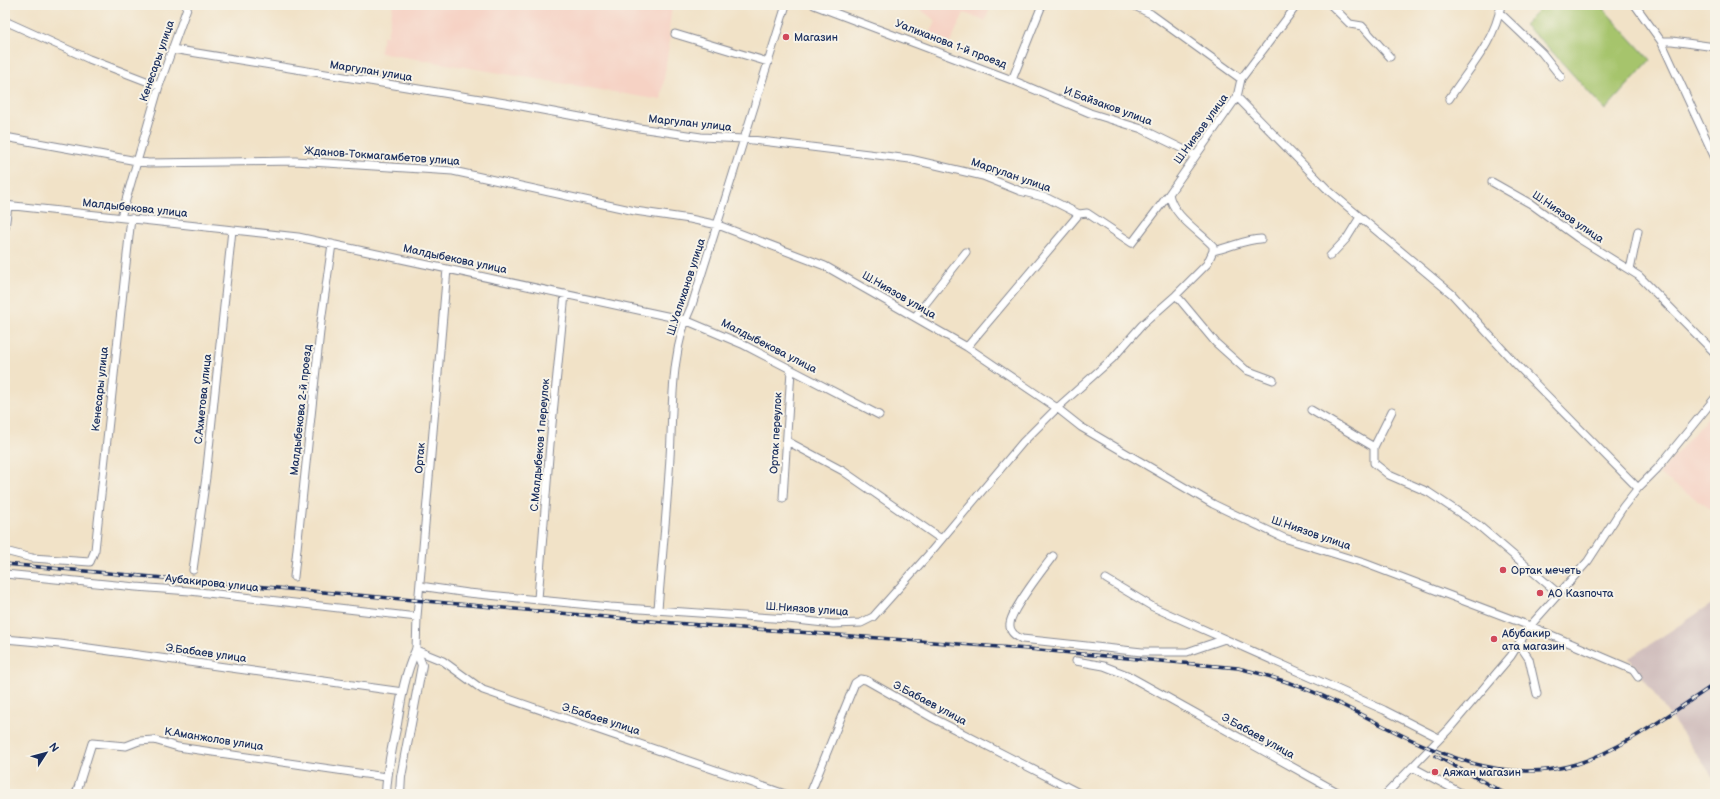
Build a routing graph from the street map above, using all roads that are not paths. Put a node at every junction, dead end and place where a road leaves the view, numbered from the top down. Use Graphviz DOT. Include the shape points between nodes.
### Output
graph roads {
  1 [pos="188,5"];
  2 [pos="786,5"];
  3 [pos="814,5"];
  4 [pos="1042,5"];
  5 [pos="1133,5"];
  6 [pos="1297,5"];
  7 [pos="1330,5"];
  8 [pos="1635,5"];
  9 [pos="1500,9"];
  10 [pos="5,21"];
  11 [pos="675,34"];
  12 [pos="1661,42"];
  13 [pos="1715,47"];
  14 [pos="172,49"];
  15 [pos="1390,57"];
  16 [pos="768,62"];
  17 [pos="1561,77"];
  18 [pos="1241,79"];
  19 [pos="1012,80"];
  20 [pos="159,86"];
  21 [pos="1236,97"];
  22 [pos="1449,99"];
  23 [pos="5,137"];
  24 [pos="744,140"];
  25 [pos="1195,155"];
  26 [pos="1715,158"];
  27 [pos="136,162"];
  28 [pos="1492,182"];
  29 [pos="1169,194"];
  30 [pos="7,205"];
  31 [pos="1079,214"];
  32 [pos="121,217"];
  33 [pos="1360,217"];
  34 [pos="131,218"];
  35 [pos="718,225"];
  36 [pos="5,228"];
  37 [pos="232,230"];
  38 [pos="1638,232"];
  39 [pos="1260,239"];
  40 [pos="332,244"];
  41 [pos="1213,251"];
  42 [pos="966,252"];
  43 [pos="1330,256"];
  44 [pos="447,269"];
  45 [pos="1630,270"];
  46 [pos="565,294"];
  47 [pos="1176,295"];
  48 [pos="915,316"];
  49 [pos="685,320"];
  50 [pos="967,347"];
  51 [pos="1715,353"];
  52 [pos="791,370"];
  53 [pos="1273,380"];
  54 [pos="1715,398"];
  55 [pos="1057,408"];
  56 [pos="1311,410"];
  57 [pos="1392,411"];
  58 [pos="879,415"];
  59 [pos="787,441"];
  60 [pos="1374,448"];
  61 [pos="1638,488"];
  62 [pos="784,498"];
  63 [pos="941,539"];
  64 [pos="5,551"];
  65 [pos="1053,556"];
  66 [pos="193,570"];
  67 [pos="5,574"];
  68 [pos="294,578"];
  69 [pos="1106,579"];
  70 [pos="420,586"];
  71 [pos="1558,593"];
  72 [pos="538,599"];
  73 [pos="658,609"];
  74 [pos="417,617"];
  75 [pos="1530,626"];
  76 [pos="5,639"];
  77 [pos="1225,639"];
  78 [pos="1519,644"];
  79 [pos="416,650"];
  80 [pos="1076,661"];
  81 [pos="1638,677"];
  82 [pos="403,692"];
  83 [pos="1537,694"];
  84 [pos="1439,738"];
  85 [pos="1412,767"];
  86 [pos="386,777"];
  87 [pos="76,794"];
  88 [pos="386,794"];
  89 [pos="400,794"];
  90 [pos="785,794"];
  91 [pos="810,794"];
  92 [pos="1081,794"];
  93 [pos="1341,794"];
  94 [pos="1386,794"];
  95 [pos="1463,794"];
  1 -- 14 [label="street, Кенесары улица"];
  2 -- 16 [label="street, Ш.Уалиханов улица"];
  3 -- 19 [label="street, Уалиханова 1-й проезд"];
  4 -- 19 [label="street"];
  5 -- 18 [label="street" via="1151,14"];
  6 -- 18 [label="street"];
  7 -- 15 [label="street" via="1350,24 1362,26"];
  8 -- 12 [label="street"];
  9 -- 17 [label="street"];
  9 -- 22 [label="street" via="1488,44"];
  10 -- 20 [label="street" via="89,59"];
  11 -- 16 [label="street"];
  12 -- 13 [label="street" via="1672,41"];
  12 -- 26 [label="street"];
  14 -- 20 [label="street, Кенесары улица"];
  14 -- 24 [label="street, Маргулан улица" via="505,103 639,128"];
  16 -- 24 [label="street, Ш.Уалиханов улица"];
  18 -- 21 [label="street"];
  19 -- 25 [label="street, И.Байзаков улица" via="1090,113 1142,129"];
  20 -- 27 [label="street, Кенесары улица"];
  21 -- 25 [label="street, Ш.Ниязов улица"];
  21 -- 33 [label="street, Ш.Ниязов улица" via="1329,191"];
  23 -- 27 [label="street, Жданов-Токмагамбетов улица"];
  24 -- 31 [label="street, Маргулан улица" via="910,159 947,166 983,176 1020,192 1047,198"];
  24 -- 35 [label="street, Ш.Уалиханов улица"];
  25 -- 29 [label="street, Ш.Ниязов улица"];
  27 -- 32 [label="street, Кенесары улица"];
  27 -- 35 [label="street, Жданов-Токмагамбетов улица" via="295,161 453,171 635,211"];
  28 -- 45 [label="street, Ш.Ниязов улица" via="1531,204 1578,238"];
  29 -- 31 [label="street, Маргулан улица" via="1132,243 1087,213"];
  29 -- 41 [label="street" via="1178,214 1200,232 1213,246"];
  30 -- 32 [label="street, Малдыбекова улица"];
  30 -- 36 [label="street"];
  31 -- 50 [label="street"];
  32 -- 34 [label="street, Малдыбекова улица"];
  33 -- 43 [label="street" via="1347,238"];
  33 -- 61 [label="street, Ш.Ниязов улица" via="1452,294 1514,362"];
  34 -- 37 [label="street, Малдыбекова улица"];
  34 -- 64 [label="street, Кенесары улица" via="95,550 90,562 32,558"];
  35 -- 48 [label="street, Ш.Ниязов улица" via="825,266"];
  35 -- 49 [label="street, Ш.Уалиханов улица"];
  37 -- 40 [label="street, Малдыбекова улица" via="298,237"];
  37 -- 66 [label="street, С.Ахметова улица" via="206,477"];
  38 -- 45 [label="street"];
  39 -- 41 [label="street"];
  40 -- 44 [label="street, Малдыбекова улица"];
  40 -- 68 [label="street, Малдыбекова 2-й проезд" via="321,322"];
  41 -- 47 [label="street, Ш.Ниязов улица" via="1207,264"];
  42 -- 48 [label="street"];
  44 -- 46 [label="street, Малдыбекова улица"];
  44 -- 70 [label="street, Ортак"];
  45 -- 51 [label="street, Ш.Ниязов улица" via="1640,276"];
  46 -- 49 [label="street, Малдыбекова улица"];
  46 -- 72 [label="street, С.Малдыбеков 1 переулок"];
  47 -- 53 [label="street" via="1216,343 1246,370"];
  47 -- 55 [label="street, Ш.Ниязов улица" via="1142,325 1112,359"];
  48 -- 50 [label="street, Ш.Ниязов улица"];
  49 -- 52 [label="street, Малдыбекова улица" via="735,341"];
  49 -- 73 [label="street, Ш.Уалиханов улица" via="675,377"];
  50 -- 55 [label="street, Ш.Ниязов улица"];
  52 -- 58 [label="street, Малдыбекова улица"];
  52 -- 59 [label="street, Ортак переулок"];
  54 -- 61 [label="street" via="1657,469"];
  55 -- 63 [label="street, Ш.Ниязов улица" via="1023,442"];
  55 -- 75 [label="street, Ш.Ниязов улица" via="1081,427 1213,504 1284,538 1364,563"];
  56 -- 60 [label="street"];
  57 -- 60 [label="street"];
  59 -- 62 [label="street, Ортак переулок"];
  59 -- 63 [label="street" via="843,471"];
  60 -- 71 [label="street" via="1374,463 1389,475 1428,492 1478,525"];
  61 -- 71 [label="street" via="1588,561"];
  63 -- 73 [label="street, Ш.Ниязов улица" via="873,617 861,623 833,624"];
  65 -- 77 [label="street" via="1009,623 1015,636 1022,639 1142,652 1187,652"];
  67 -- 74 [label="street, Аубакирова улица" via="190,591"];
  69 -- 77 [label="street" via="1153,607"];
  70 -- 72 [label="street, Ш.Ниязов улица"];
  70 -- 74 [label="street, Ортак"];
  71 -- 75 [label="street"];
  72 -- 73 [label="street, Ш.Ниязов улица"];
  74 -- 79 [label="street, Ортак"];
  75 -- 78 [label="street"];
  75 -- 81 [label="street, Ш.Ниязов улица" via="1633,670"];
  76 -- 82 [label="street, Э.Бабаев улица" via="68,645"];
  77 -- 84 [label="street" via="1384,710"];
  78 -- 83 [label="street" via="1529,659"];
  78 -- 84 [label="street"];
  79 -- 82 [label="street, Ортак" via="409,665"];
  79 -- 89 [label="street, Ортак" via="422,665"];
  79 -- 90 [label="street, Э.Бабаев улица" via="443,661 490,692"];
  80 -- 93 [label="street, Э.Бабаев улица" via="1104,666 1127,676"];
  82 -- 86 [label="street, Ортак"];
  84 -- 85 [label="street"];
  85 -- 94 [label="street"];
  85 -- 95 [label="street"];
  86 -- 87 [label="street, К.Аманжолов улица" via="178,746 154,740 139,741 126,746 92,743"];
  86 -- 88 [label="street, Ортак"];
  91 -- 92 [label="street, Э.Бабаев улица" via="855,683 861,679"];
}
